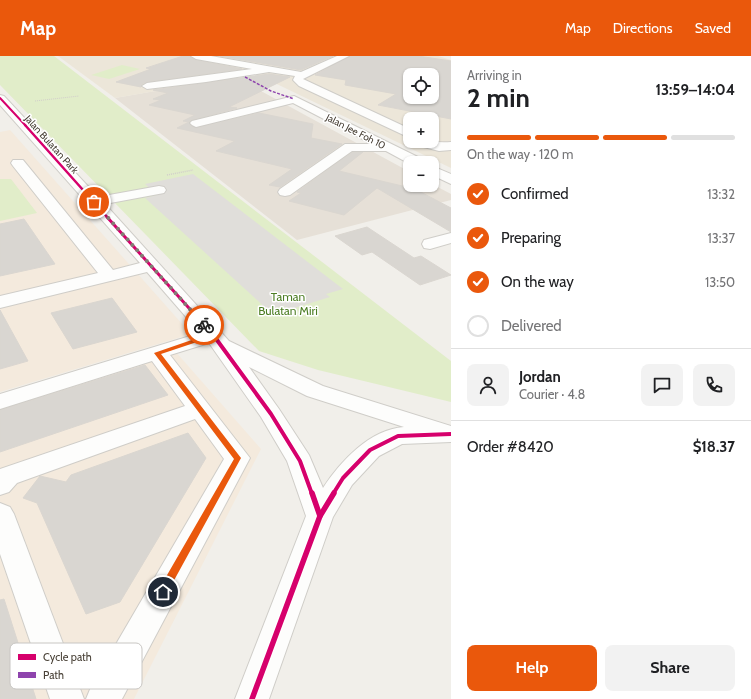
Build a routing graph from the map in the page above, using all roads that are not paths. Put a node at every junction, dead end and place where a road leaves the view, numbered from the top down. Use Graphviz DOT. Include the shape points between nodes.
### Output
graph roads {
  1 [pos="202,56"];
  2 [pos="344,56"];
  3 [pos="268,69"];
  4 [pos="303,75"];
  5 [pos="153,76"];
  6 [pos="183,82"];
  7 [pos="147,86"];
  8 [pos="0,98"];
  9 [pos="196,123"];
  10 [pos="403,131"];
  11 [pos="403,145"];
  12 [pos="451,146"];
  13 [pos="439,147"];
  14 [pos="389,148"];
  15 [pos="405,156"];
  16 [pos="30,161"];
  17 [pos="439,174"];
  18 [pos="451,180"];
  19 [pos="159,190"];
  20 [pos="284,192"];
  21 [pos="94,202"];
  22 [pos="451,238"];
  23 [pos="430,244"];
  24 [pos="151,266"];
  25 [pos="109,276"];
  26 [pos="0,302"];
  27 [pos="216,339"];
  28 [pos="157,353"];
  29 [pos="0,402"];
  30 [pos="200,409"];
  31 [pos="451,434"];
  32 [pos="0,485"];
  33 [pos="0,514"];
  34 [pos="320,516"];
  35 [pos="47,643"];
  36 [pos="134,643"];
  37 [pos="63,689"];
  38 [pos="109,689"];
  39 [pos="67,699"];
  40 [pos="103,699"];
  41 [pos="252,699"];
  1 -- 3 [label="street"];
  2 -- 4 [label="street"];
  3 -- 4 [label="street"];
  3 -- 6 [label="street"];
  4 -- 10 [label="street" via="298,80 303,84"];
  5 -- 6 [label="street"];
  6 -- 7 [label="street"];
  8 -- 16 [label="street, Jalan Bulatan Park"];
  9 -- 14 [label="street, Jalan Jee Foh 10" via="294,99"];
  11 -- 14 [label="street"];
  12 -- 13 [label="street"];
  14 -- 15 [label="street, Jalan Jee Foh 10"];
  14 -- 20 [label="street" via="349,147"];
  16 -- 21 [label="street, Jalan Bulatan Park"];
  16 -- 25 [label="street"];
  17 -- 18 [label="street"];
  19 -- 21 [label="street"];
  21 -- 24 [label="street, Jalan Bulatan Park"];
  22 -- 23 [label="street"];
  24 -- 25 [label="street"];
  24 -- 27 [label="street, Jalan Bulatan Park"];
  25 -- 26 [label="street"];
  27 -- 28 [label="street"];
  27 -- 31 [label="street" via="266,368 315,391"];
  27 -- 34 [label="street" via="271,414 300,461"];
  28 -- 29 [label="street"];
  28 -- 30 [label="street"];
  30 -- 32 [label="street" via="8,476"];
  30 -- 36 [label="street" via="237,458"];
  31 -- 34 [label="street" via="398,436 370,450 343,478"];
  33 -- 35 [label="street"];
  34 -- 41 [label="street"];
  37 -- 39 [label="street"];
  38 -- 40 [label="street"];
}
